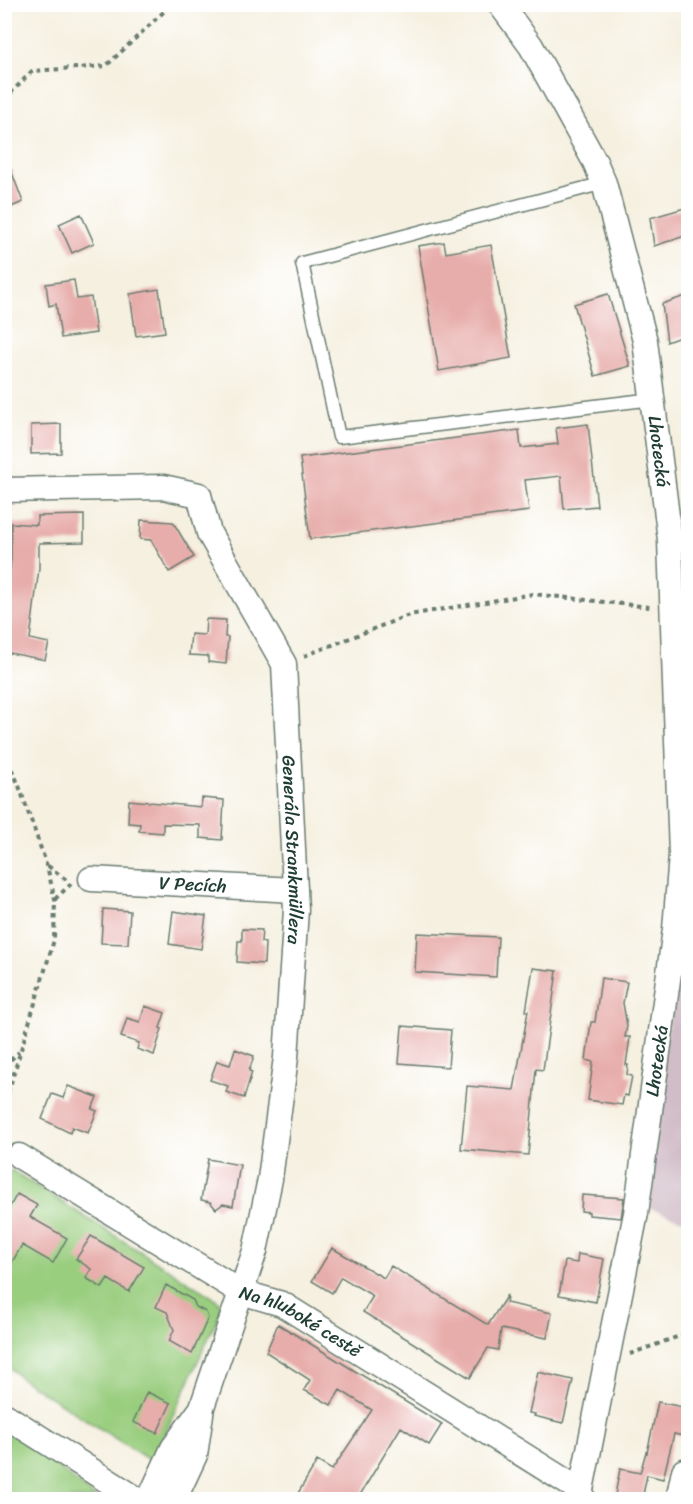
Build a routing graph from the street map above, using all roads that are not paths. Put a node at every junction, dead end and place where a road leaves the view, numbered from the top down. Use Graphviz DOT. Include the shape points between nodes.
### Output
graph roads {
  1 [pos="500,4"];
  2 [pos="604,183"];
  3 [pos="653,399"];
  4 [pos="4,490"];
  5 [pos="683,706"];
  6 [pos="81,881"];
  7 [pos="295,890"];
  8 [pos="19,1156"];
  9 [pos="241,1292"];
  10 [pos="202,1407"];
  11 [pos="4,1415"];
  12 [pos="684,1471"];
  13 [pos="580,1495"];
  14 [pos="138,1500"];
  15 [pos="149,1500"];
  16 [pos="174,1500"];
  17 [pos="678,1500"];
  1 -- 2 [label="street, Lhotecká" via="531,46"];
  2 -- 3 [label="street, Lhotecká" via="645,342"];
  2 -- 3 [label="lane" via="302,262 339,437"];
  3 -- 5 [label="street, Lhotecká" via="670,540"];
  4 -- 7 [label="street, Generála Strankmüllera" via="163,488 199,495 209,533 284,664"];
  5 -- 13 [label="street, Lhotecká" via="681,855 675,928 636,1213"];
  6 -- 7 [label="street, V Pecích"];
  7 -- 9 [label="street, Generála Strankmüllera" via="286,1057 270,1179 255,1251"];
  8 -- 9 [label="street, Na hluboké cestě"];
  9 -- 10 [label="street, Generála Strankmüllera"];
  9 -- 13 [label="street, Na hluboké cestě" via="282,1304"];
  10 -- 15 [label="street, Generála Strankmüllera" via="173,1448"];
  10 -- 16 [label="street, Generála Strankmüllera" via="195,1455"];
  11 -- 14 [label="street"];
  12 -- 17 [label="street"];
}
